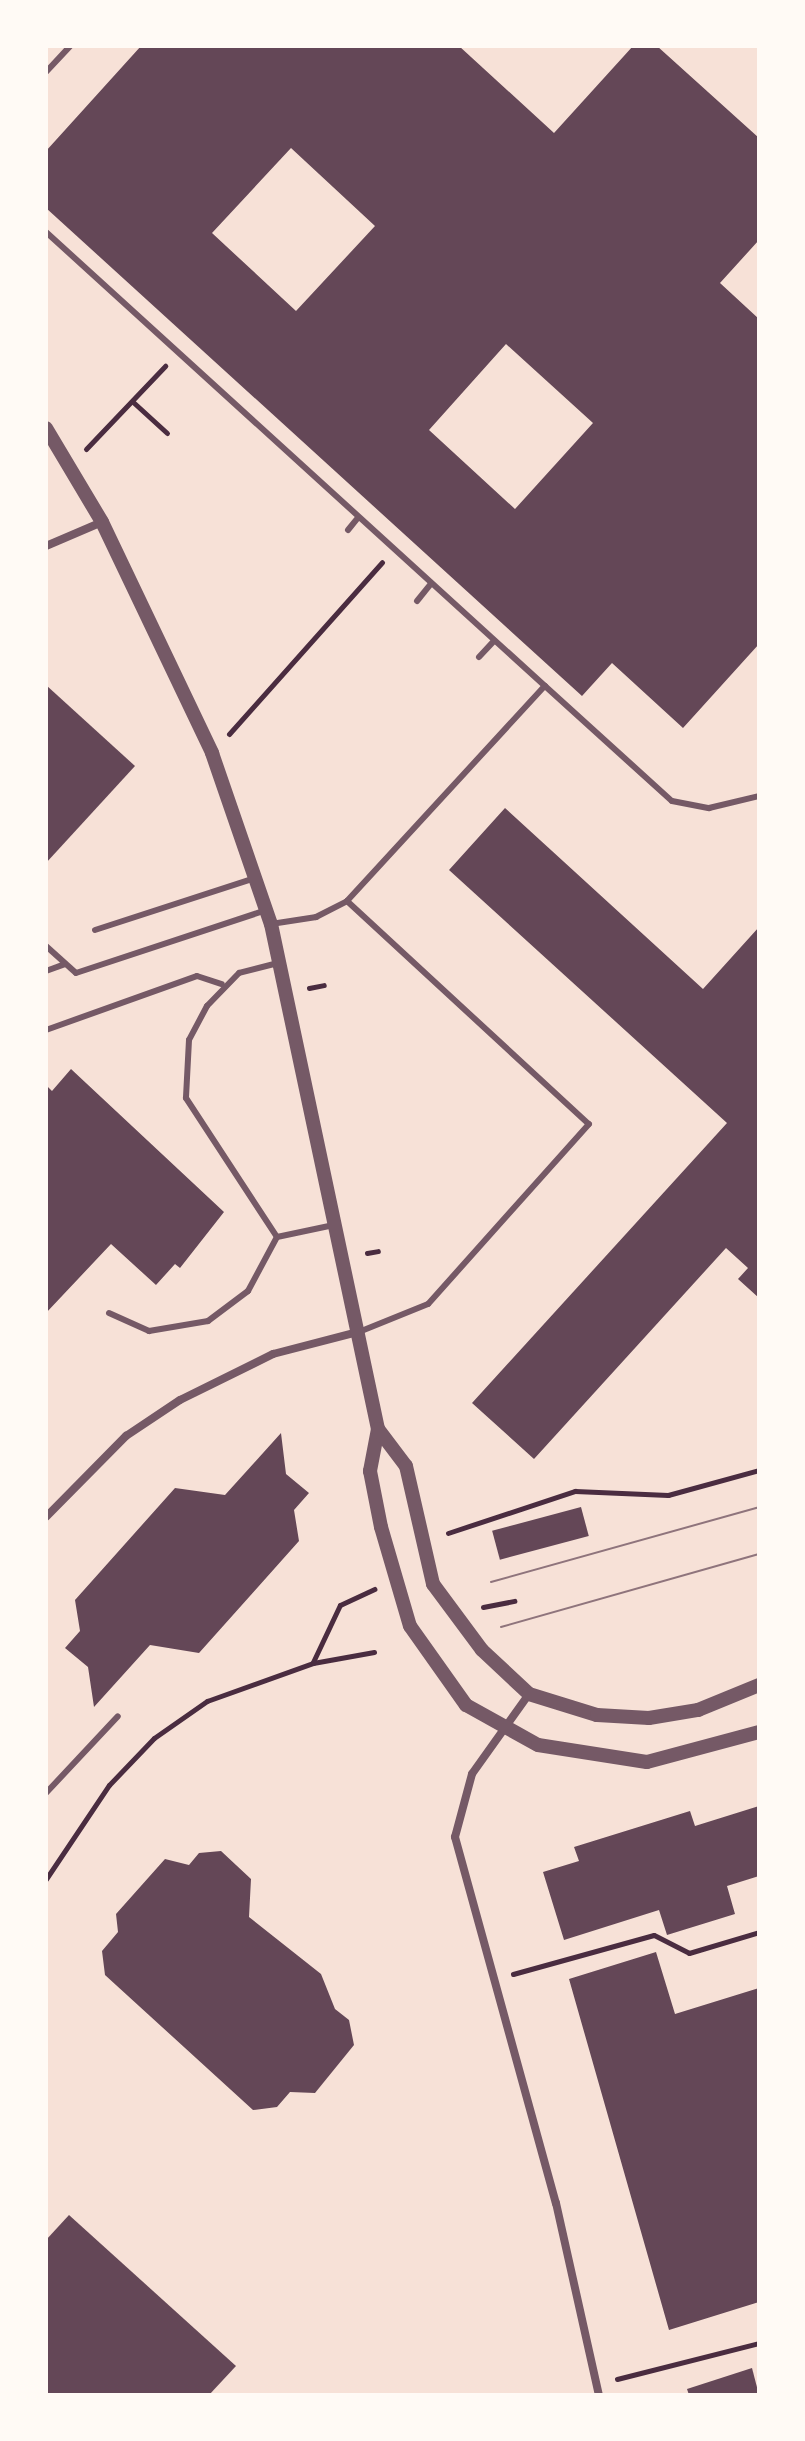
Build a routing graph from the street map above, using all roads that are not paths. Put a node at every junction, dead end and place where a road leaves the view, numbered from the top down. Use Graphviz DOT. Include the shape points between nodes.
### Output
graph roads {
  1 [pos="70,46"];
  2 [pos="46,72"];
  3 [pos="46,232"];
  4 [pos="46,428"];
  5 [pos="357,519"];
  6 [pos="102,522"];
  7 [pos="348,530"];
  8 [pos="46,546"];
  9 [pos="430,585"];
  10 [pos="417,601"];
  11 [pos="494,641"];
  12 [pos="479,657"];
  13 [pos="545,686"];
  14 [pos="759,796"];
  15 [pos="255,878"];
  16 [pos="347,901"];
  17 [pos="269,917"];
  18 [pos="95,930"];
  19 [pos="46,946"];
  20 [pos="281,962"];
  21 [pos="65,964"];
  22 [pos="46,971"];
  23 [pos="222,984"];
  24 [pos="46,1030"];
  25 [pos="336,1225"];
  26 [pos="277,1237"];
  27 [pos="109,1313"];
  28 [pos="359,1332"];
  29 [pos="378,1429"];
  30 [pos="47,1514"];
  31 [pos="758,1688"];
  32 [pos="529,1694"];
  33 [pos="118,1716"];
  34 [pos="501,1730"];
  35 [pos="759,1732"];
  36 [pos="46,1793"];
  37 [pos="599,2395"];
  1 -- 2 [label="lane"];
  3 -- 5 [label="lane"];
  4 -- 6 [label="street"];
  5 -- 7 [label="lane"];
  5 -- 9 [label="lane"];
  6 -- 8 [label="street"];
  6 -- 15 [label="street" via="212,753"];
  9 -- 10 [label="lane"];
  9 -- 11 [label="lane"];
  11 -- 12 [label="lane"];
  11 -- 13 [label="lane"];
  13 -- 14 [label="lane" via="672,801 709,808"];
  13 -- 16 [label="lane"];
  15 -- 17 [label="street"];
  15 -- 18 [label="lane"];
  16 -- 17 [label="lane" via="316,917"];
  16 -- 28 [label="lane" via="589,1124 428,1304"];
  17 -- 20 [label="street"];
  17 -- 21 [label="lane" via="76,973"];
  19 -- 21 [label="lane"];
  20 -- 23 [label="lane"];
  20 -- 25 [label="street"];
  21 -- 22 [label="lane"];
  23 -- 24 [label="lane" via="197,976"];
  23 -- 26 [label="lane" via="189,1040 186,1098"];
  25 -- 26 [label="lane"];
  25 -- 28 [label="street"];
  26 -- 27 [label="lane" via="248,1291 208,1321 149,1331"];
  28 -- 29 [label="street"];
  28 -- 30 [label="street" via="273,1354 180,1400 126,1436"];
  29 -- 32 [label="street" via="406,1466 433,1584 482,1650"];
  29 -- 34 [label="street" via="370,1471 410,1626 466,1705"];
  31 -- 32 [label="street" via="698,1710 649,1718 597,1715"];
  32 -- 34 [label="street"];
  33 -- 36 [label="lane"];
  34 -- 35 [label="street" via="578,1755 647,1762"];
  34 -- 37 [label="street" via="472,1774 456,1827"];
}
